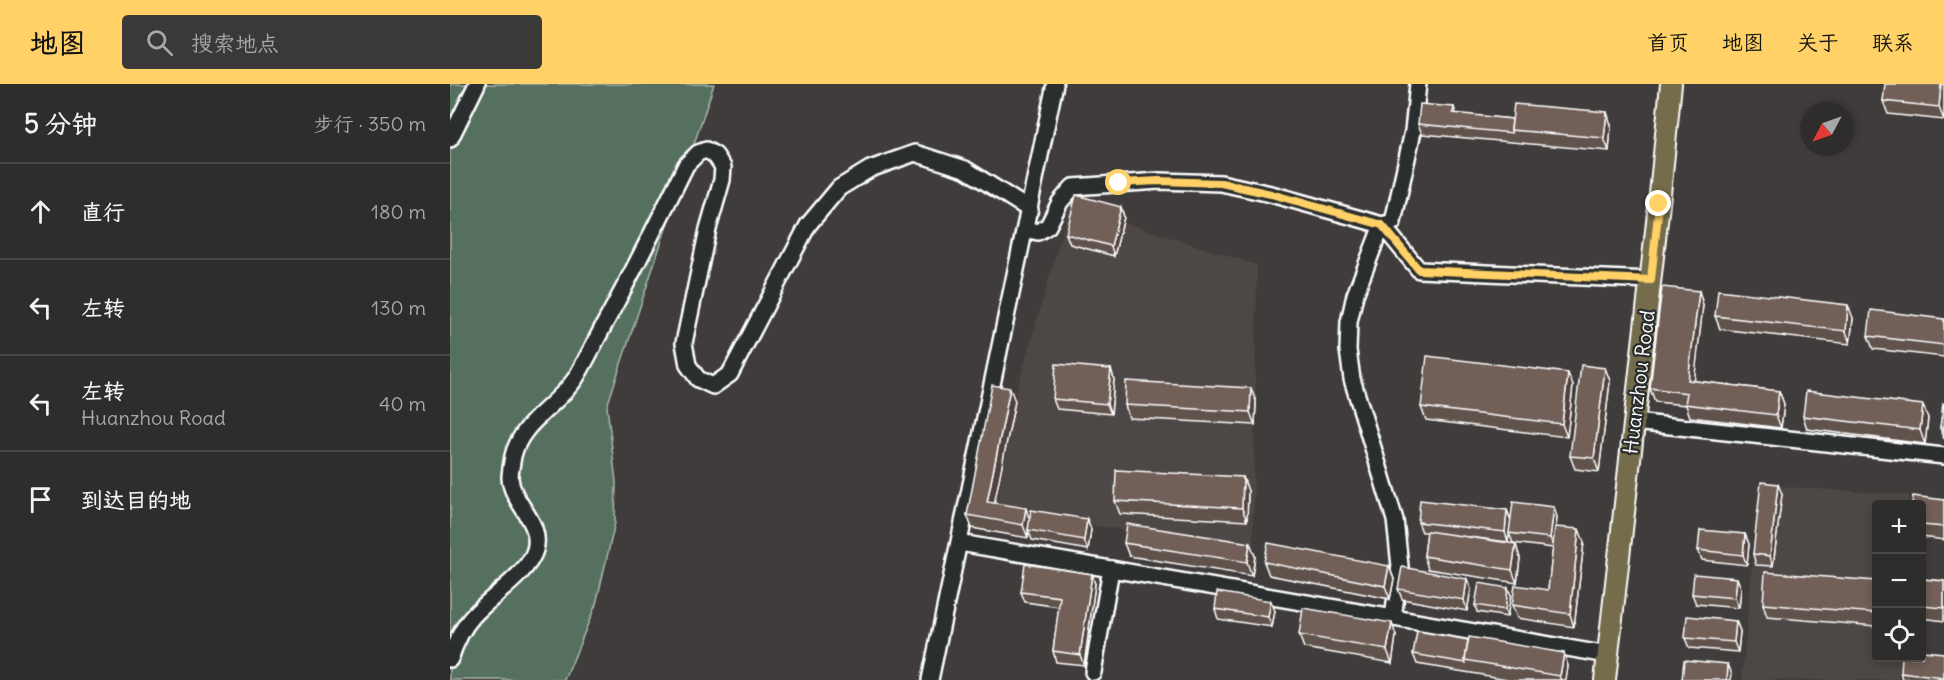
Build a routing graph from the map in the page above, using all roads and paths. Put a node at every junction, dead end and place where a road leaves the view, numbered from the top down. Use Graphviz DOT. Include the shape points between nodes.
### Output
graph roads {
  1 [pos="477,84"];
  2 [pos="1054,84"];
  3 [pos="1418,84"];
  4 [pos="1671,84"];
  5 [pos="450,139"];
  6 [pos="1030,210"];
  7 [pos="1382,225"];
  8 [pos="1025,229"];
  9 [pos="1651,280"];
  10 [pos="1634,422"];
  11 [pos="1944,456"];
  12 [pos="960,543"];
  13 [pos="1111,569"];
  14 [pos="1393,618"];
  15 [pos="1608,655"];
  16 [pos="450,659"];
  17 [pos="1093,672"];
  18 [pos="930,680"];
  19 [pos="1605,680"];
  1 -- 5 [label="street"];
  2 -- 6 [label="street"];
  3 -- 7 [label="street" via="1413,131 1393,222"];
  4 -- 9 [label="main road, Huanzhou Road"];
  6 -- 8 [label="street"];
  6 -- 16 [label="street" via="965,169 915,153 870,169 839,188 808,225 730,374 713,386 698,380 688,365 684,343 723,167 715,155 706,150 698,153 686,165 574,380 519,438 510,479 531,520 535,550 524,568 471,617"];
  7 -- 8 [label="street" via="1221,183 1159,181 1073,186 1048,226 1038,232"];
  7 -- 9 [label="street" via="1419,270"];
  7 -- 14 [label="street" via="1352,308 1348,350 1352,379 1395,520 1400,566"];
  8 -- 12 [label="street"];
  9 -- 10 [label="main road, Huanzhou Road"];
  10 -- 11 [label="street"];
  10 -- 15 [label="main road, Huanzhou Road"];
  12 -- 13 [label="street"];
  12 -- 18 [label="street"];
  13 -- 14 [label="street"];
  13 -- 17 [label="street"];
  14 -- 15 [label="street"];
  15 -- 19 [label="main road, Huanzhou Road"];
}
